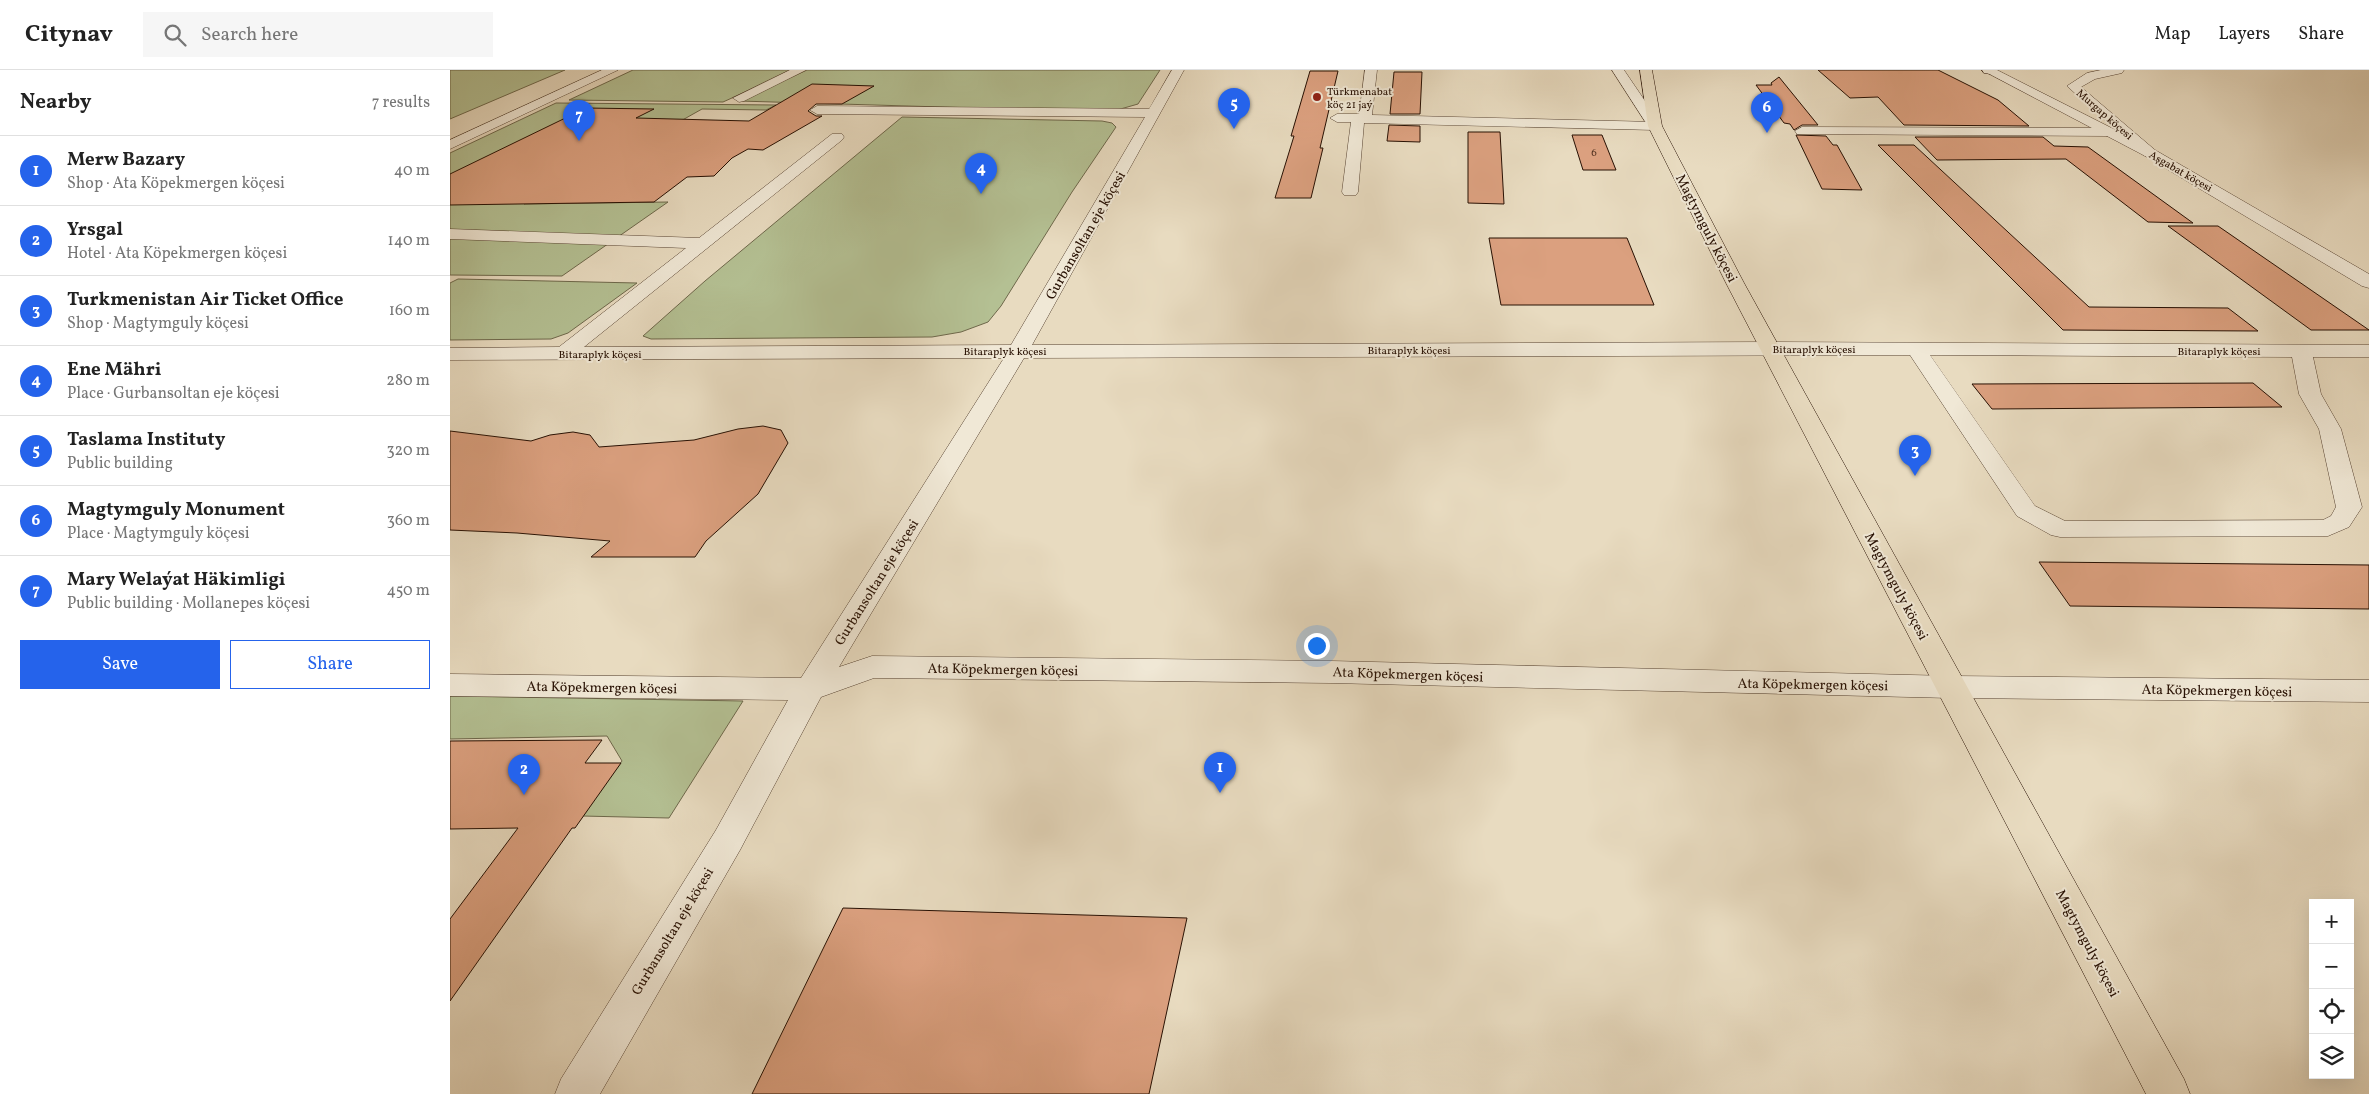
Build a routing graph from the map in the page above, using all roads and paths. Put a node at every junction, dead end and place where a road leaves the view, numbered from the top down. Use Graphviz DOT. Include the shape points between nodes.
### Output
graph roads {
  1 [pos="586,70"];
  2 [pos="612,70"];
  3 [pos="800,70"];
  4 [pos="1178,70"];
  5 [pos="1371,70"];
  6 [pos="1618,70"];
  7 [pos="1646,70"];
  8 [pos="1989,70"];
  9 [pos="2118,70"];
  10 [pos="739,98"];
  11 [pos="817,110"];
  12 [pos="1154,113"];
  13 [pos="1338,118"];
  14 [pos="1362,118"];
  15 [pos="1655,126"];
  16 [pos="450,131"];
  17 [pos="1802,131"];
  18 [pos="2108,132"];
  19 [pos="837,137"];
  20 [pos="450,144"];
  21 [pos="2150,153"];
  22 [pos="1350,192"];
  23 [pos="450,234"];
  24 [pos="703,243"];
  25 [pos="2369,282"];
  26 [pos="1769,348"];
  27 [pos="1916,349"];
  28 [pos="2369,350"];
  29 [pos="1018,351"];
  30 [pos="2301,351"];
  31 [pos="450,354"];
  32 [pos="562,354"];
  33 [pos="450,685"];
  34 [pos="1951,687"];
  35 [pos="810,689"];
  36 [pos="2369,691"];
  37 [pos="576,1094"];
  38 [pos="2169,1094"];
  1 -- 16 [label="street"];
  2 -- 20 [label="street"];
  3 -- 10 [label="street"];
  4 -- 12 [label="street, Gurbansoltan eje köçesi"];
  5 -- 14 [label="street"];
  6 -- 15 [label="street"];
  7 -- 15 [label="main road, Magtymguly köçesi"];
  8 -- 18 [label="street, Aşgabat köçesi"];
  9 -- 21 [label="street, Murgap köçesi" via="2091,76 2073,86"];
  11 -- 12 [label="street"];
  12 -- 29 [label="street, Gurbansoltan eje köçesi"];
  13 -- 14 [label="street"];
  14 -- 15 [label="street"];
  14 -- 22 [label="street"];
  15 -- 26 [label="main road, Magtymguly köçesi"];
  17 -- 18 [label="street"];
  18 -- 21 [label="street, Aşgabat köçesi"];
  19 -- 24 [label="street"];
  21 -- 25 [label="street, Aşgabat köçesi"];
  23 -- 24 [label="street"];
  24 -- 32 [label="street"];
  26 -- 27 [label="street, Bitaraplyk köçesi"];
  26 -- 29 [label="street, Bitaraplyk köçesi"];
  26 -- 34 [label="main road, Magtymguly köçesi"];
  27 -- 30 [label="street, Bitaraplyk köçesi"];
  27 -- 30 [label="street" via="2026,511 2060,529 2328,528 2340,521 2349,507 2330,429 2310,394"];
  28 -- 30 [label="street, Bitaraplyk köçesi"];
  29 -- 32 [label="street, Bitaraplyk köçesi"];
  29 -- 35 [label="street, Gurbansoltan eje köçesi"];
  31 -- 32 [label="street, Bitaraplyk köçesi"];
  33 -- 35 [label="street, Ata Köpekmergen köçesi"];
  34 -- 35 [label="street, Ata Köpekmergen köçesi" via="1331,672 872,667"];
  34 -- 36 [label="street, Ata Köpekmergen köçesi"];
  34 -- 38 [label="main road, Magtymguly köçesi"];
  35 -- 37 [label="street, Gurbansoltan eje köçesi" via="728,840"];
}
